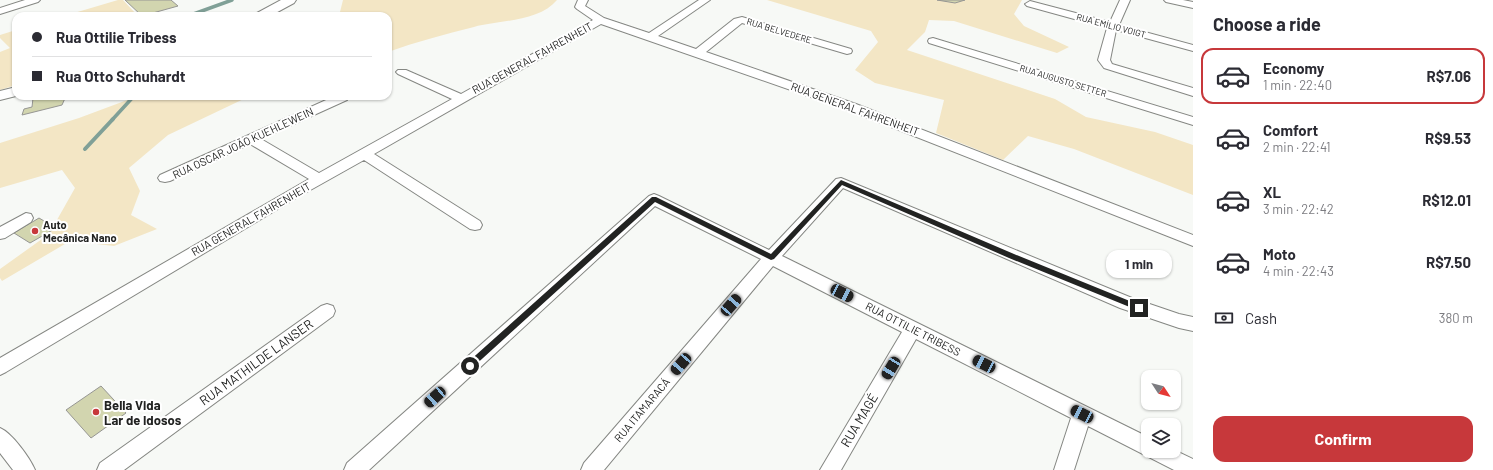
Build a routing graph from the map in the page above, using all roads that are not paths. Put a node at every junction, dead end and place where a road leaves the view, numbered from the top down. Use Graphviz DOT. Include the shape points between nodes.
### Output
graph roads {
  1 [pos="35,0"];
  2 [pos="290,0"];
  3 [pos="583,0"];
  4 [pos="705,0"];
  5 [pos="1125,0"];
  6 [pos="1169,0"];
  7 [pos="1030,4"];
  8 [pos="1193,5"];
  9 [pos="0,11"];
  10 [pos="268,12"];
  11 [pos="600,20"];
  12 [pos="1113,27"];
  13 [pos="650,37"];
  14 [pos="933,41"];
  15 [pos="1193,48"];
  16 [pos="847,51"];
  17 [pos="698,53"];
  18 [pos="402,72"];
  19 [pos="1193,92"];
  20 [pos="12,93"];
  21 [pos="0,96"];
  22 [pos="460,98"];
  23 [pos="336,100"];
  24 [pos="1193,122"];
  25 [pos="251,139"];
  26 [pos="364,153"];
  27 [pos="165,178"];
  28 [pos="319,179"];
  29 [pos="26,218"];
  30 [pos="475,225"];
  31 [pos="0,234"];
  32 [pos="1193,241"];
  33 [pos="771,258"];
  34 [pos="327,311"];
  35 [pos="1193,324"];
  36 [pos="913,329"];
  37 [pos="0,366"];
  38 [pos="1082,414"];
  39 [pos="0,437"];
  40 [pos="1141,444"];
  41 [pos="1170,458"];
  42 [pos="1193,469"];
  43 [pos="25,470"];
  44 [pos="107,470"];
  45 [pos="354,470"];
  46 [pos="591,470"];
  47 [pos="830,470"];
  48 [pos="1064,470"];
  1 -- 9 [label="street"];
  2 -- 10 [label="main road"];
  3 -- 11 [label="street" via="580,7"];
  4 -- 13 [label="street"];
  5 -- 12 [label="street"];
  6 -- 8 [label="street"];
  7 -- 12 [label="street, RUA EMÍLIO VOIGT"];
  11 -- 13 [label="street, RUA GENERAL FAHRENHEIT"];
  11 -- 22 [label="street, RUA GENERAL FAHRENHEIT"];
  12 -- 15 [label="street, RUA EMÍLIO VOIGT"];
  12 -- 19 [label="street" via="1104,60 1108,66"];
  13 -- 17 [label="street, RUA GENERAL FAHRENHEIT"];
  14 -- 24 [label="street, RUA AUGUSTO SETTER"];
  16 -- 17 [label="street, RUA BELVEDERE" via="742,20"];
  17 -- 32 [label="street, RUA GENERAL FAHRENHEIT" via="859,110"];
  18 -- 22 [label="street"];
  20 -- 21 [label="main road"];
  22 -- 26 [label="street, RUA GENERAL FAHRENHEIT"];
  23 -- 25 [label="street, RUA OSCAR JOÃO KUEHLEWEIN"];
  25 -- 27 [label="street, RUA OSCAR JOÃO KUEHLEWEIN"];
  25 -- 28 [label="street"];
  26 -- 28 [label="street, RUA GENERAL FAHRENHEIT"];
  26 -- 30 [label="street"];
  28 -- 37 [label="street, RUA GENERAL FAHRENHEIT"];
  29 -- 31 [label="street"];
  33 -- 35 [label="street, RUA ITAMARACÁ" via="841,182 1126,303"];
  33 -- 36 [label="street, RUA OTTILIE TRIBESS"];
  33 -- 45 [label="street, RUA OTTILIE TRIBESS" via="654,199"];
  33 -- 46 [label="street, RUA ITAMARACÁ"];
  34 -- 44 [label="street, RUA MATHILDE LANSER"];
  36 -- 38 [label="street, RUA OTTILIE TRIBESS"];
  36 -- 47 [label="street, RUA MAGÉ"];
  38 -- 40 [label="street, RUA OTTILIE TRIBESS"];
  38 -- 48 [label="street"];
  39 -- 43 [label="street"];
  41 -- 42 [label="street"];
}
